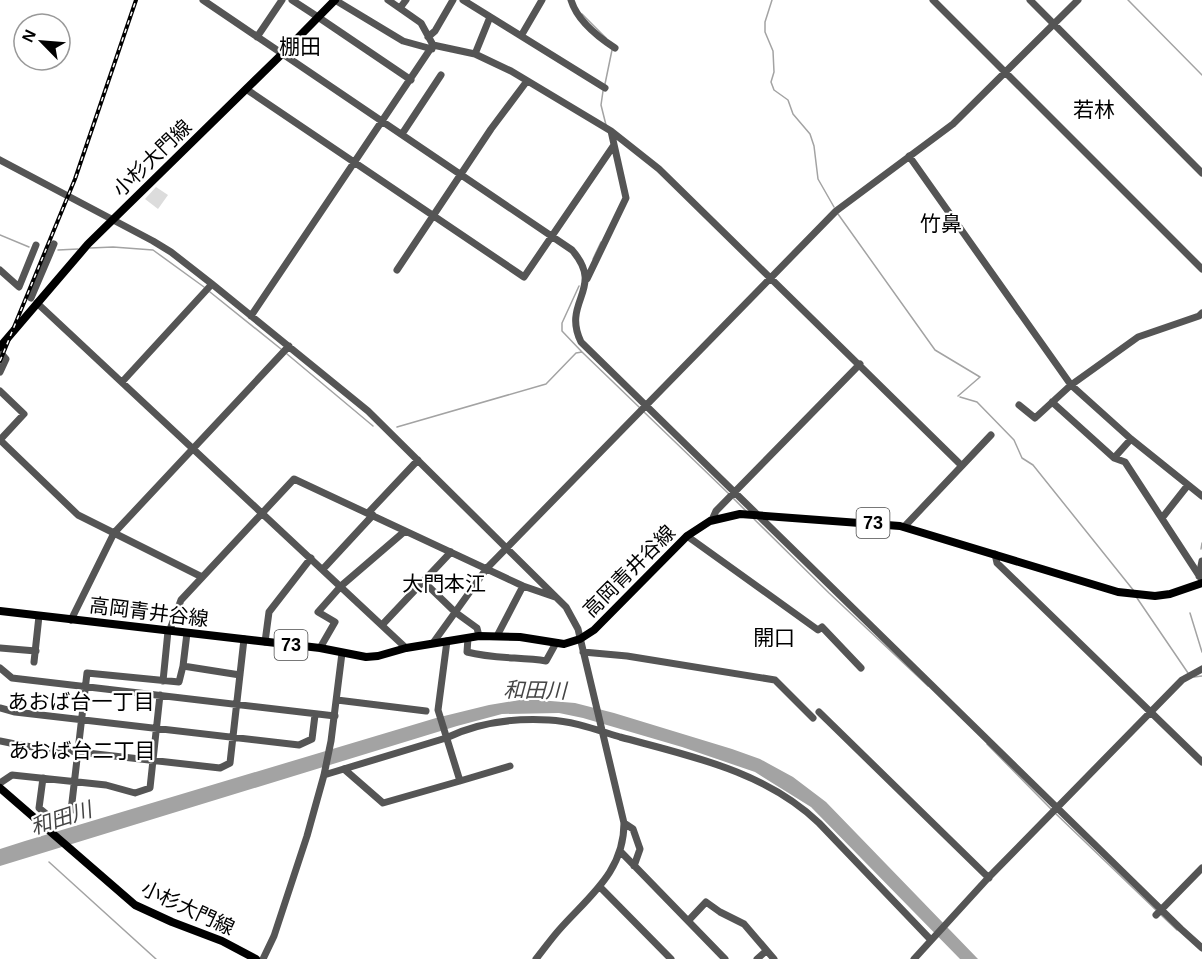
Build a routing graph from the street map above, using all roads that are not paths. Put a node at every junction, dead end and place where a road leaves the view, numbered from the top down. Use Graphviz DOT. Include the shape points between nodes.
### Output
graph roads {
  1 [pos="203,0"];
  2 [pos="282,0"];
  3 [pos="292,0"];
  4 [pos="334,0"];
  5 [pos="388,0"];
  6 [pos="406,0"];
  7 [pos="453,0"];
  8 [pos="463,0"];
  9 [pos="542,0"];
  10 [pos="571,0"];
  11 [pos="933,0"];
  12 [pos="1030,0"];
  13 [pos="1078,0"];
  14 [pos="400,8"];
  15 [pos="318,17"];
  16 [pos="490,17"];
  17 [pos="1054,24"];
  18 [pos="428,36"];
  19 [pos="521,36"];
  20 [pos="256,37"];
  21 [pos="433,47"];
  22 [pos="615,48"];
  23 [pos="282,54"];
  24 [pos="475,54"];
  25 [pos="1005,73"];
  26 [pos="441,75"];
  27 [pos="411,80"];
  28 [pos="527,81"];
  29 [pos="605,88"];
  30 [pos="246,89"];
  31 [pos="383,121"];
  32 [pos="611,130"];
  33 [pos="402,134"];
  34 [pos="614,145"];
  35 [pos="909,156"];
  36 [pos="0,160"];
  37 [pos="355,161"];
  38 [pos="1202,173"];
  39 [pos="462,174"];
  40 [pos="433,215"];
  41 [pos="114,218"];
  42 [pos="553,235"];
  43 [pos="54,244"];
  44 [pos="36,245"];
  45 [pos="1202,269"];
  46 [pos="0,270"];
  47 [pos="397,270"];
  48 [pos="770,278"];
  49 [pos="586,281"];
  50 [pos="212,284"];
  51 [pos="34,301"];
  52 [pos="1202,314"];
  53 [pos="251,316"];
  54 [pos="0,346"];
  55 [pos="289,346"];
  56 [pos="0,352"];
  57 [pos="860,364"];
  58 [pos="0,372"];
  59 [pos="122,382"];
  60 [pos="1071,385"];
  61 [pos="0,391"];
  62 [pos="1052,402"];
  63 [pos="646,405"];
  64 [pos="1019,405"];
  65 [pos="991,435"];
  66 [pos="1131,439"];
  67 [pos="0,440"];
  68 [pos="192,449"];
  69 [pos="1114,458"];
  70 [pos="418,460"];
  71 [pos="961,465"];
  72 [pos="1188,485"];
  73 [pos="734,493"];
  74 [pos="1202,496"];
  75 [pos="262,513"];
  76 [pos="370,514"];
  77 [pos="755,515"];
  78 [pos="1162,518"];
  79 [pos="712,520"];
  80 [pos="904,527"];
  81 [pos="405,531"];
  82 [pos="114,533"];
  83 [pos="687,536"];
  84 [pos="506,547"];
  85 [pos="451,552"];
  86 [pos="995,554"];
  87 [pos="311,558"];
  88 [pos="1202,561"];
  89 [pos="487,568"];
  90 [pos="323,569"];
  91 [pos="202,577"];
  92 [pos="1201,580"];
  93 [pos="423,581"];
  94 [pos="341,586"];
  95 [pos="523,586"];
  96 [pos="558,598"];
  97 [pos="0,611"];
  98 [pos="455,612"];
  99 [pos="39,616"];
  100 [pos="70,620"];
  101 [pos="382,625"];
  102 [pos="168,631"];
  103 [pos="187,633"];
  104 [pos="479,636"];
  105 [pos="497,636"];
  106 [pos="468,638"];
  107 [pos="244,639"];
  108 [pos="580,639"];
  109 [pos="447,641"];
  110 [pos="265,642"];
  111 [pos="433,643"];
  112 [pos="556,643"];
  113 [pos="0,648"];
  114 [pos="320,648"];
  115 [pos="406,648"];
  116 [pos="36,651"];
  117 [pos="583,652"];
  118 [pos="342,653"];
  119 [pos="34,662"];
  120 [pos="183,666"];
  121 [pos="0,668"];
  122 [pos="861,668"];
  123 [pos="1202,669"];
  124 [pos="240,675"];
  125 [pos="163,681"];
  126 [pos="86,687"];
  127 [pos="160,695"];
  128 [pos="337,700"];
  129 [pos="236,704"];
  130 [pos="0,708"];
  131 [pos="426,711"];
  132 [pos="819,712"];
  133 [pos="1151,712"];
  134 [pos="315,715"];
  135 [pos="335,716"];
  136 [pos="813,718"];
  137 [pos="81,720"];
  138 [pos="156,730"];
  139 [pos="602,732"];
  140 [pos="233,738"];
  141 [pos="446,738"];
  142 [pos="0,741"];
  143 [pos="78,751"];
  144 [pos="154,760"];
  145 [pos="1202,762"];
  146 [pos="510,766"];
  147 [pos="344,769"];
  148 [pos="324,776"];
  149 [pos="43,778"];
  150 [pos="460,781"];
  151 [pos="0,783"];
  152 [pos="74,783"];
  153 [pos="0,788"];
  154 [pos="1056,808"];
  155 [pos="624,823"];
  156 [pos="621,852"];
  157 [pos="634,866"];
  158 [pos="1202,868"];
  159 [pos="988,878"];
  160 [pos="601,888"];
  161 [pos="1159,912"];
  162 [pos="688,921"];
  163 [pos="931,938"];
  164 [pos="1202,948"];
  165 [pos="766,951"];
  166 [pos="256,959"];
  167 [pos="263,959"];
  168 [pos="536,959"];
  169 [pos="671,959"];
  170 [pos="726,959"];
  171 [pos="757,959"];
  172 [pos="774,959"];
  173 [pos="914,959"];
  1 -- 20 [label="street"];
  2 -- 20 [label="street"];
  3 -- 15 [label="street"];
  4 -- 15 [label="main road, 小杉大門線"];
  4 -- 21 [label="street" via="403,41"];
  5 -- 14 [label="street"];
  6 -- 14 [label="street"];
  7 -- 18 [label="street"];
  8 -- 16 [label="street"];
  9 -- 19 [label="street"];
  10 -- 22 [label="street" via="577,13"];
  11 -- 25 [label="street"];
  12 -- 17 [label="street"];
  13 -- 17 [label="street"];
  14 -- 18 [label="street" via="421,23"];
  15 -- 23 [label="main road, 小杉大門線"];
  15 -- 27 [label="street"];
  16 -- 19 [label="street"];
  16 -- 24 [label="street"];
  17 -- 25 [label="street"];
  17 -- 38 [label="street"];
  18 -- 21 [label="street"];
  19 -- 29 [label="street"];
  20 -- 23 [label="street"];
  21 -- 24 [label="street"];
  21 -- 27 [label="street"];
  23 -- 30 [label="main road, 小杉大門線"];
  23 -- 31 [label="street"];
  24 -- 28 [label="street"];
  25 -- 35 [label="street" via="953,124"];
  25 -- 45 [label="street"];
  26 -- 33 [label="street"];
  27 -- 31 [label="street"];
  28 -- 32 [label="street"];
  28 -- 39 [label="street"];
  30 -- 37 [label="street"];
  30 -- 41 [label="main road, 小杉大門線"];
  31 -- 33 [label="street"];
  31 -- 37 [label="street"];
  32 -- 34 [label="street"];
  32 -- 48 [label="street" via="659,169"];
  33 -- 39 [label="street"];
  34 -- 42 [label="street"];
  34 -- 49 [label="street" via="626,198"];
  35 -- 48 [label="street" via="836,211"];
  35 -- 60 [label="street"];
  36 -- 41 [label="street"];
  37 -- 40 [label="street"];
  37 -- 53 [label="street"];
  39 -- 40 [label="street"];
  39 -- 42 [label="street"];
  40 -- 42 [label="street" via="524,277"];
  40 -- 47 [label="street"];
  41 -- 50 [label="street" via="171,252"];
  41 -- 51 [label="main road, 小杉大門線"];
  42 -- 49 [label="street" via="580,259"];
  43 -- 51 [label="street"];
  44 -- 46 [label="street" via="18,287"];
  48 -- 57 [label="street"];
  48 -- 63 [label="street"];
  49 -- 63 [label="street" via="574,322 581,342"];
  50 -- 53 [label="street"];
  50 -- 59 [label="street"];
  51 -- 54 [label="main road, 小杉大門線"];
  51 -- 59 [label="street"];
  52 -- 60 [label="street" via="1138,337"];
  53 -- 55 [label="street"];
  55 -- 68 [label="street"];
  55 -- 70 [label="street" via="368,411"];
  56 -- 58 [label="street" via="6,359"];
  57 -- 71 [label="street"];
  57 -- 73 [label="street"];
  59 -- 68 [label="street"];
  60 -- 62 [label="street"];
  60 -- 66 [label="street"];
  61 -- 67 [label="street" via="24,414"];
  62 -- 64 [label="street" via="1035,418"];
  62 -- 69 [label="street"];
  63 -- 73 [label="street"];
  63 -- 84 [label="street"];
  65 -- 71 [label="street"];
  66 -- 69 [label="street"];
  66 -- 72 [label="street"];
  67 -- 82 [label="street" via="78,515"];
  68 -- 75 [label="street"];
  68 -- 82 [label="street"];
  69 -- 78 [label="street" via="1125,462"];
  70 -- 76 [label="street"];
  70 -- 84 [label="street"];
  71 -- 80 [label="street"];
  72 -- 74 [label="street"];
  72 -- 78 [label="street"];
  73 -- 77 [label="street"];
  73 -- 79 [label="street"];
  75 -- 76 [label="street" via="294,479"];
  75 -- 87 [label="street"];
  75 -- 91 [label="street"];
  76 -- 81 [label="street"];
  76 -- 90 [label="street"];
  77 -- 79 [label="main road, 高岡青井谷線 / 73"];
  77 -- 80 [label="main road, 高岡青井谷線 / 73"];
  77 -- 154 [label="street"];
  78 -- 92 [label="street"];
  79 -- 83 [label="main road, 高岡青井谷線 / 73"];
  80 -- 86 [label="main road, 高岡青井谷線 / 73"];
  81 -- 85 [label="street"];
  81 -- 94 [label="street"];
  82 -- 91 [label="street"];
  82 -- 100 [label="street"];
  83 -- 108 [label="main road, 高岡青井谷線 / 73" via="615,610"];
  83 -- 122 [label="street" via="818,630 822,627"];
  84 -- 89 [label="street"];
  84 -- 96 [label="street"];
  85 -- 89 [label="street"];
  85 -- 93 [label="street"];
  86 -- 92 [label="main road, 高岡青井谷線 / 73" via="1118,592 1170,594"];
  86 -- 133 [label="street" via="997,563"];
  87 -- 90 [label="street"];
  87 -- 110 [label="street" via="269,612"];
  88 -- 92 [label="street"];
  89 -- 95 [label="street"];
  89 -- 98 [label="street"];
  90 -- 94 [label="street"];
  91 -- 102 [label="street" via="179,602"];
  93 -- 98 [label="street"];
  93 -- 101 [label="street"];
  94 -- 101 [label="street"];
  94 -- 114 [label="street" via="318,612 334,622"];
  95 -- 96 [label="street"];
  95 -- 105 [label="street"];
  96 -- 108 [label="street" via="573,618"];
  97 -- 99 [label="main road, 高岡青井谷線 / 73"];
  98 -- 104 [label="street" via="477,628"];
  98 -- 111 [label="street"];
  99 -- 100 [label="main road, 高岡青井谷線 / 73"];
  99 -- 116 [label="street"];
  100 -- 102 [label="main road, 高岡青井谷線 / 73"];
  101 -- 115 [label="street"];
  102 -- 103 [label="main road, 高岡青井谷線 / 73"];
  102 -- 125 [label="street"];
  103 -- 107 [label="main road, 高岡青井谷線 / 73"];
  103 -- 120 [label="street"];
  104 -- 105 [label="main road, 高岡青井谷線 / 73"];
  104 -- 106 [label="main road, 高岡青井谷線 / 73"];
  105 -- 112 [label="main road, 高岡青井谷線 / 73"];
  106 -- 109 [label="main road, 高岡青井谷線 / 73"];
  106 -- 112 [label="street" via="467,652 546,661"];
  107 -- 110 [label="main road, 高岡青井谷線 / 73"];
  107 -- 124 [label="street"];
  108 -- 112 [label="main road, 高岡青井谷線 / 73"];
  108 -- 117 [label="street"];
  109 -- 111 [label="main road, 高岡青井谷線 / 73"];
  109 -- 141 [label="street" via="438,710"];
  110 -- 114 [label="main road, 高岡青井谷線 / 73"];
  111 -- 115 [label="main road, 高岡青井谷線 / 73"];
  113 -- 116 [label="street"];
  114 -- 118 [label="main road, 高岡青井谷線 / 73"];
  115 -- 118 [label="main road, 高岡青井谷線 / 73" via="366,657"];
  116 -- 119 [label="street"];
  117 -- 136 [label="street" via="775,680"];
  117 -- 139 [label="street"];
  118 -- 128 [label="street"];
  120 -- 124 [label="street"];
  120 -- 125 [label="street" via="179,682"];
  121 -- 126 [label="street" via="12,678"];
  123 -- 133 [label="street" via="1182,680"];
  124 -- 129 [label="street"];
  125 -- 126 [label="street" via="87,673"];
  126 -- 127 [label="street"];
  126 -- 137 [label="street"];
  127 -- 129 [label="street"];
  127 -- 138 [label="street"];
  128 -- 131 [label="street"];
  128 -- 135 [label="street"];
  129 -- 134 [label="street"];
  129 -- 140 [label="street"];
  130 -- 137 [label="street"];
  132 -- 159 [label="street"];
  133 -- 145 [label="street"];
  133 -- 154 [label="street"];
  134 -- 135 [label="street"];
  134 -- 140 [label="street" via="312,739 299,745"];
  135 -- 148 [label="street"];
  137 -- 138 [label="street"];
  137 -- 143 [label="street"];
  138 -- 140 [label="street"];
  138 -- 144 [label="street"];
  139 -- 141 [label="street" via="565,722 529,720 480,726"];
  139 -- 155 [label="street"];
  139 -- 163 [label="street" via="739,772 787,797 819,823"];
  140 -- 144 [label="street" via="230,763 220,768"];
  141 -- 147 [label="street"];
  141 -- 150 [label="street"];
  142 -- 143 [label="street"];
  143 -- 144 [label="street"];
  143 -- 152 [label="street"];
  144 -- 152 [label="street" via="150,788 135,793 106,785"];
  146 -- 150 [label="street"];
  147 -- 148 [label="street"];
  147 -- 150 [label="street" via="383,803"];
  148 -- 167 [label="street" via="274,936"];
  149 -- 151 [label="street" via="12,775"];
  149 -- 152 [label="street"];
  149 -- 152 [label="street" via="39,808 51,818 71,811"];
  153 -- 166 [label="main road, 小杉大門線" via="135,905"];
  154 -- 159 [label="street"];
  154 -- 161 [label="street"];
  155 -- 156 [label="street"];
  155 -- 157 [label="street" via="633,829 640,849"];
  156 -- 157 [label="street"];
  156 -- 168 [label="street" via="594,894"];
  157 -- 162 [label="street"];
  158 -- 161 [label="street"];
  159 -- 163 [label="street"];
  160 -- 169 [label="street"];
  161 -- 164 [label="street"];
  162 -- 165 [label="street" via="706,902 744,924"];
  162 -- 170 [label="street"];
  163 -- 173 [label="street"];
  165 -- 171 [label="street"];
  165 -- 172 [label="street"];
}
